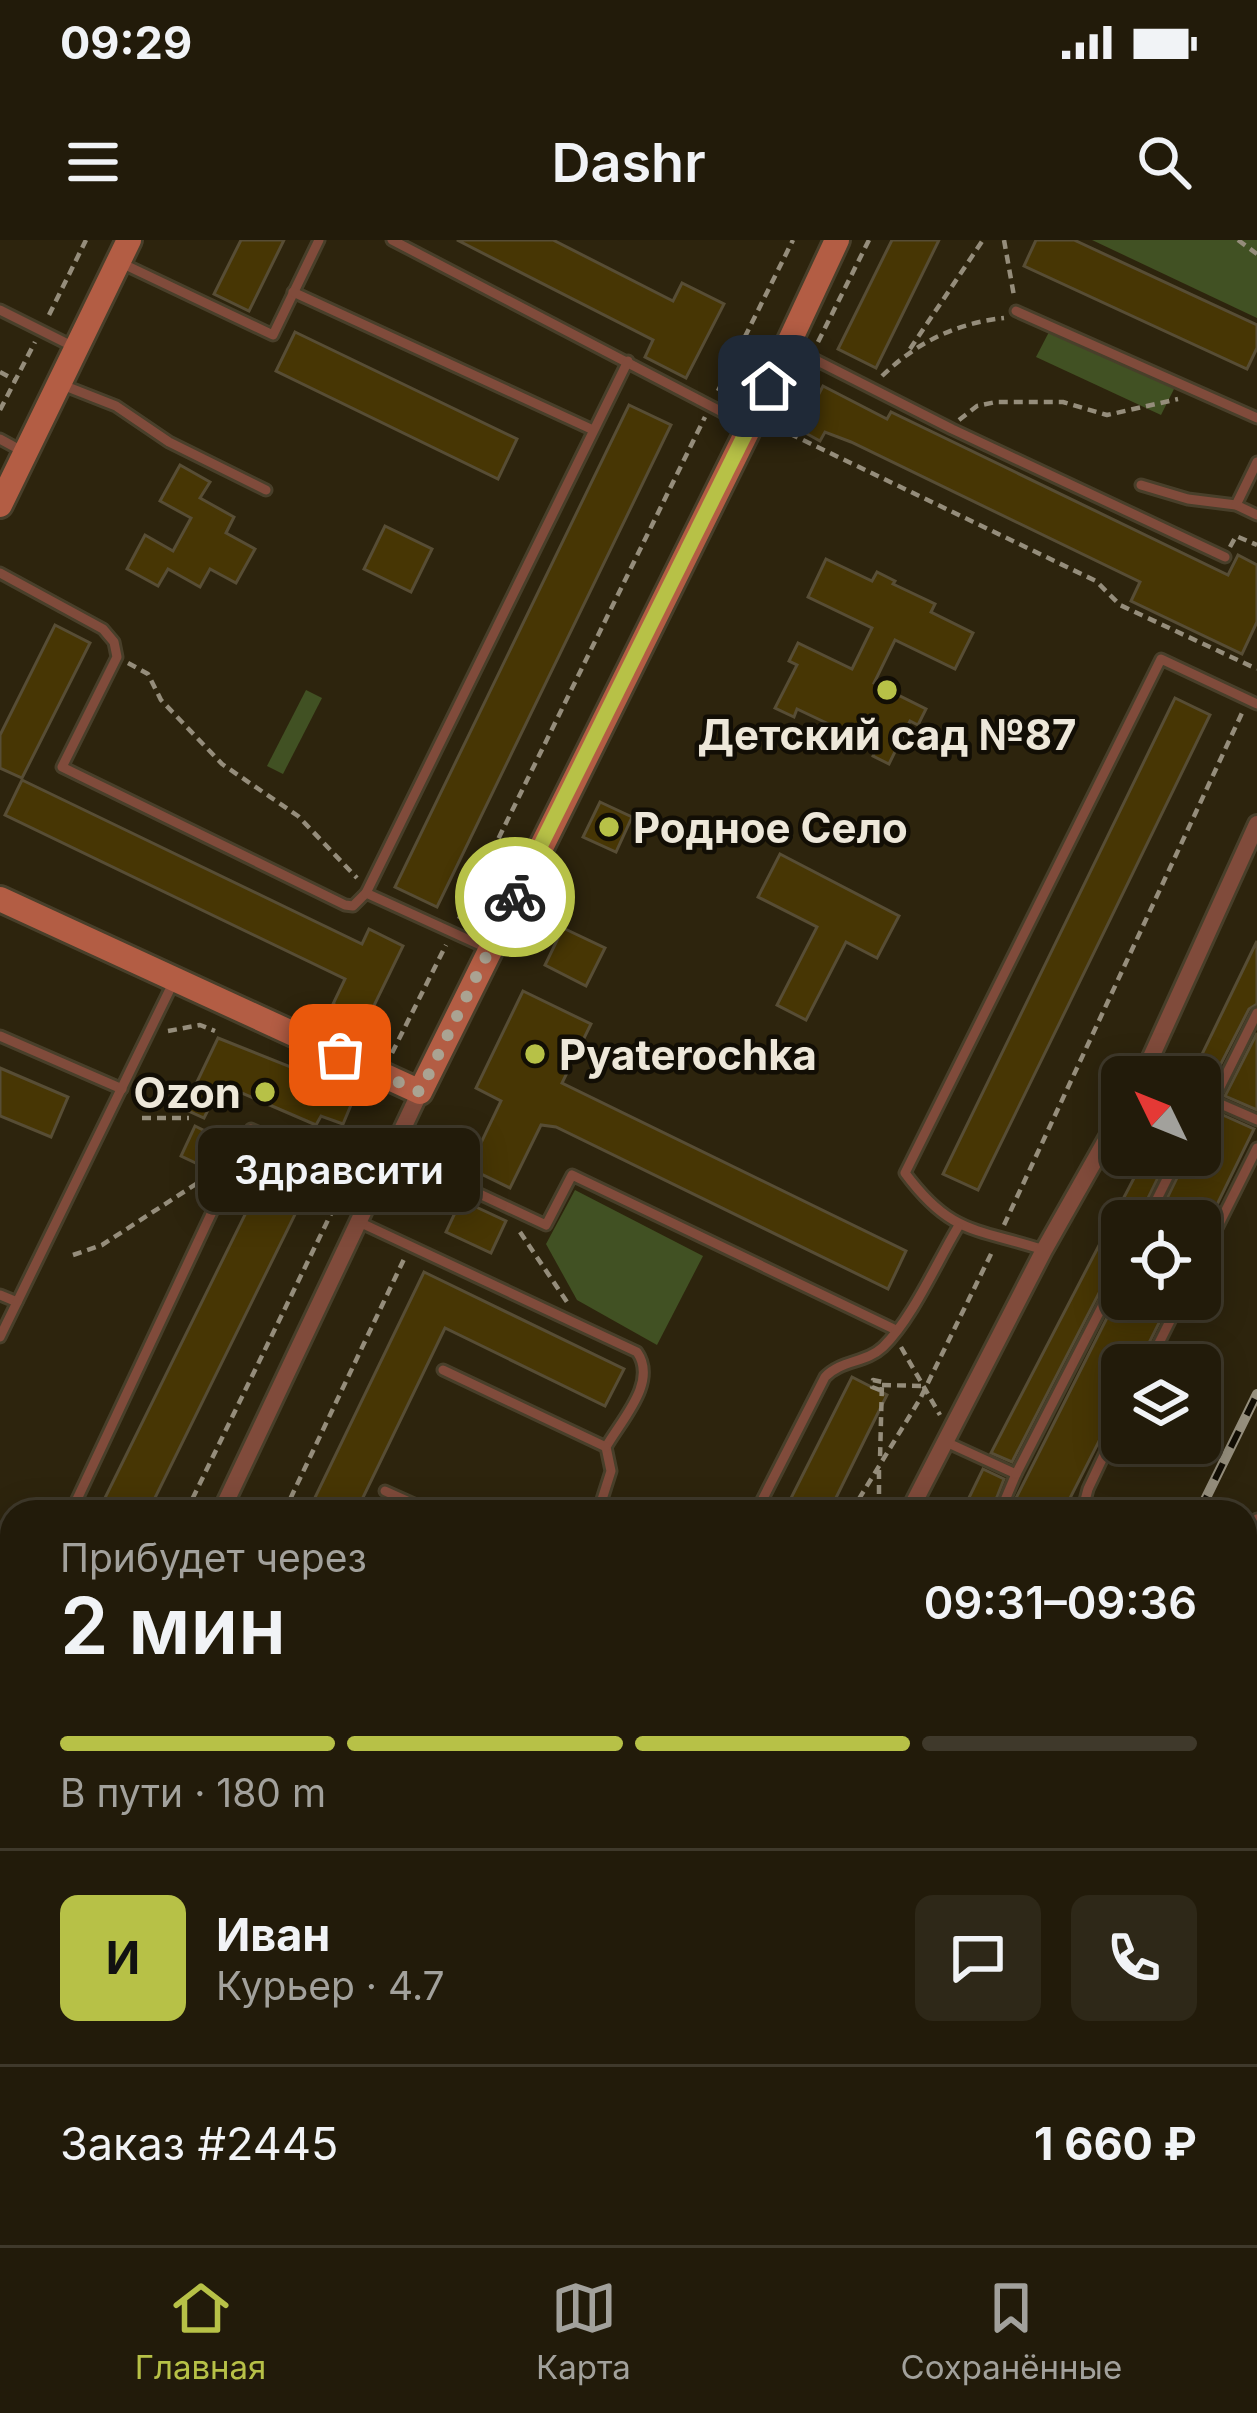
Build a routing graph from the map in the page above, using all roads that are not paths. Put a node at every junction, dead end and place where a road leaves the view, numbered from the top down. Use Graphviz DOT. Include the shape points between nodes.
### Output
graph roads {
  1 [pos="319,240"];
  2 [pos="392,240"];
  3 [pos="837,240"];
  4 [pos="124,251"];
  5 [pos="293,292"];
  6 [pos="0,310"];
  7 [pos="1016,311"];
  8 [pos="77,349"];
  9 [pos="800,352"];
  10 [pos="628,361"];
  11 [pos="60,384"];
  12 [pos="1257,418"];
  13 [pos="750,426"];
  14 [pos="591,429"];
  15 [pos="0,439"];
  16 [pos="26,453"];
  17 [pos="1257,462"];
  18 [pos="1141,485"];
  19 [pos="266,490"];
  20 [pos="0,505"];
  21 [pos="1236,505"];
  22 [pos="1257,515"];
  23 [pos="1225,557"];
  24 [pos="0,573"];
  25 [pos="1252,701"];
  26 [pos="1257,824"];
  27 [pos="365,893"];
  28 [pos="0,899"];
  29 [pos="489,949"];
  30 [pos="175,980"];
  31 [pos="1257,1012"];
  32 [pos="0,1036"];
  33 [pos="1155,1056"];
  34 [pos="1221,1085"];
  35 [pos="122,1089"];
  36 [pos="420,1092"];
  37 [pos="1221,1103"];
  38 [pos="1257,1120"];
  39 [pos="1257,1148"];
  40 [pos="1101,1149"];
  41 [pos="392,1153"];
  42 [pos="376,1186"];
  43 [pos="1221,1220"];
  44 [pos="359,1222"];
  45 [pos="958,1226"];
  46 [pos="1044,1250"];
  47 [pos="0,1295"];
  48 [pos="17,1302"];
  49 [pos="1101,1309"];
  50 [pos="896,1330"];
  51 [pos="0,1337"];
  52 [pos="443,1370"];
  53 [pos="949,1436"];
  54 [pos="606,1447"];
  55 [pos="1101,1461"];
  56 [pos="1016,1474"];
  57 [pos="385,1491"];
  58 [pos="76,1500"];
  59 [pos="227,1500"];
  60 [pos="405,1500"];
  61 [pos="604,1500"];
  62 [pos="762,1500"];
  63 [pos="915,1500"];
  64 [pos="1005,1500"];
  65 [pos="1085,1500"];
  1 -- 5 [label="lane"];
  2 -- 10 [label="lane"];
  3 -- 9 [label="street"];
  4 -- 5 [label="lane" via="273,335"];
  4 -- 8 [label="street"];
  5 -- 14 [label="lane"];
  6 -- 8 [label="lane"];
  7 -- 12 [label="lane"];
  8 -- 11 [label="street"];
  9 -- 13 [label="street"];
  9 -- 23 [label="lane"];
  10 -- 13 [label="lane"];
  10 -- 14 [label="lane"];
  11 -- 16 [label="street"];
  11 -- 19 [label="lane" via="116,406"];
  13 -- 29 [label="street"];
  14 -- 27 [label="lane"];
  15 -- 16 [label="lane"];
  16 -- 20 [label="street"];
  17 -- 21 [label="lane"];
  18 -- 21 [label="lane"];
  21 -- 22 [label="lane"];
  24 -- 27 [label="lane" via="114,642 117,657 62,767 345,904 353,907"];
  25 -- 45 [label="lane" via="1161,658 905,1173"];
  26 -- 33 [label="street"];
  27 -- 29 [label="lane"];
  28 -- 30 [label="street"];
  29 -- 36 [label="street"];
  30 -- 35 [label="lane"];
  30 -- 36 [label="street"];
  31 -- 34 [label="lane"];
  32 -- 35 [label="lane"];
  35 -- 48 [label="lane"];
  36 -- 41 [label="street"];
  37 -- 38 [label="lane"];
  39 -- 43 [label="lane"];
  40 -- 46 [label="street"];
  41 -- 42 [label="street"];
  41 -- 50 [label="lane" via="546,1225 572,1175"];
  42 -- 44 [label="street"];
  42 -- 58 [label="lane" via="251,1129"];
  44 -- 54 [label="lane" via="637,1352 646,1378"];
  44 -- 59 [label="street"];
  45 -- 46 [label="lane"];
  45 -- 50 [label="lane"];
  46 -- 53 [label="street"];
  47 -- 48 [label="lane"];
  48 -- 51 [label="lane"];
  49 -- 56 [label="lane"];
  50 -- 62 [label="lane" via="880,1350 825,1377"];
  52 -- 54 [label="lane"];
  53 -- 56 [label="lane"];
  53 -- 63 [label="street"];
  54 -- 61 [label="lane" via="611,1471"];
  55 -- 65 [label="lane"];
  56 -- 64 [label="lane"];
  57 -- 60 [label="lane"];
}
